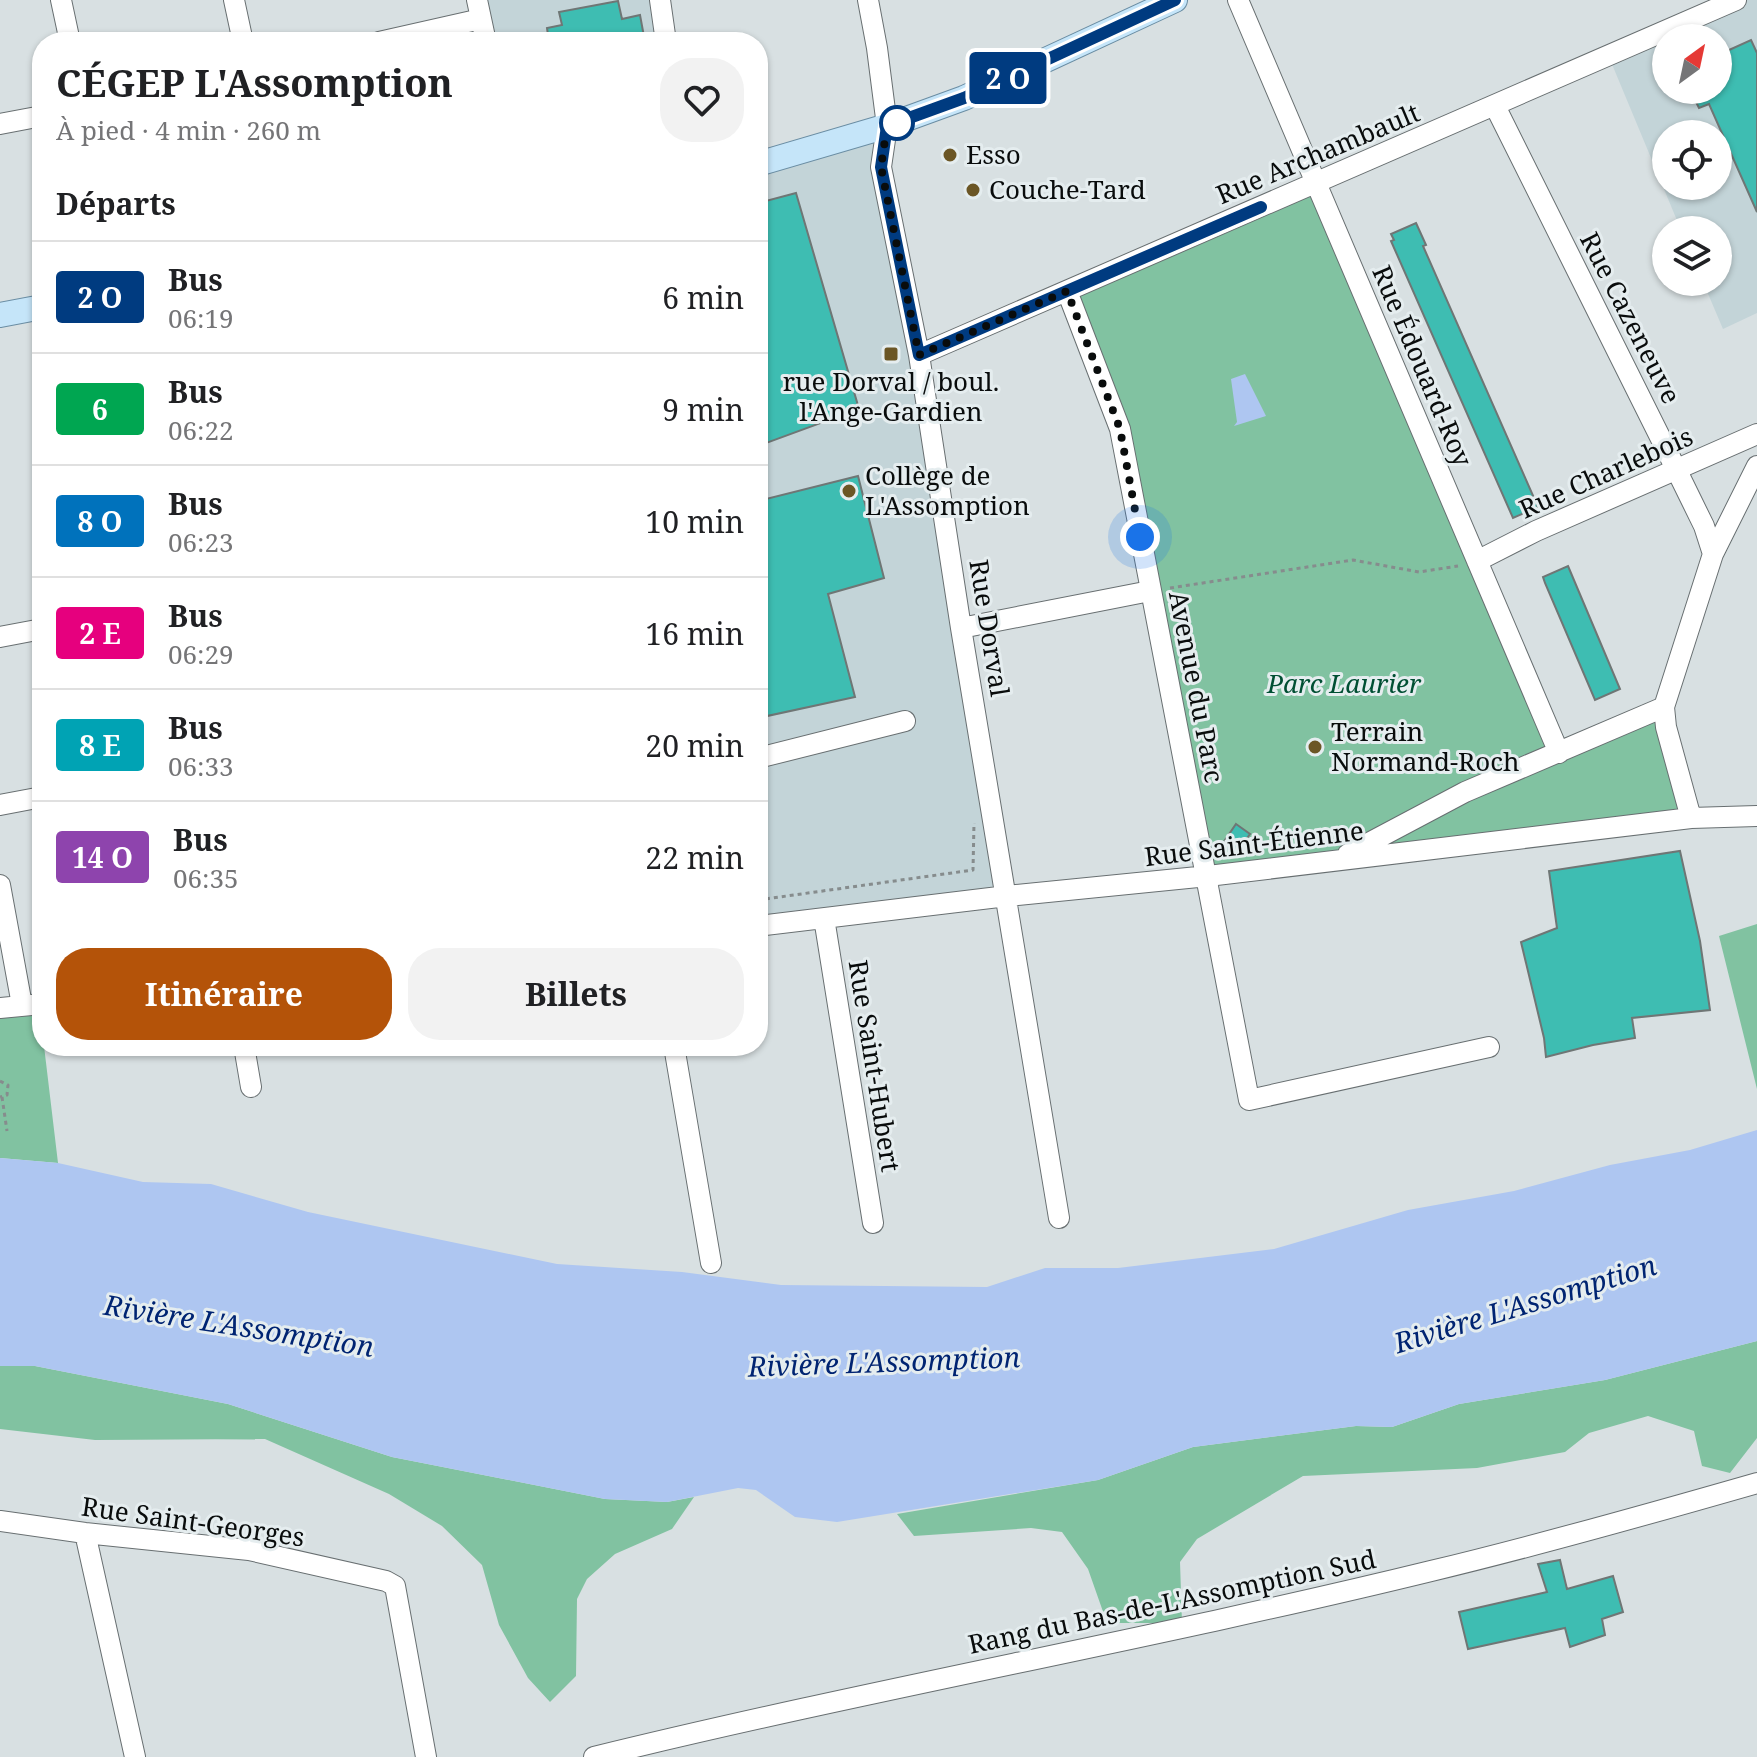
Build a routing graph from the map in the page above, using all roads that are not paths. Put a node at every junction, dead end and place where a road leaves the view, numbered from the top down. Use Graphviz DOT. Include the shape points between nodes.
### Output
graph roads {
  1 [pos="61,0"];
  2 [pos="234,0"];
  3 [pos="660,0"];
  4 [pos="868,0"];
  5 [pos="1175,0"];
  6 [pos="1238,0"];
  7 [pos="1736,0"];
  8 [pos="479,10"];
  9 [pos="68,32"];
  10 [pos="241,32"];
  11 [pos="410,32"];
  12 [pos="484,32"];
  13 [pos="665,32"];
  14 [pos="1495,106"];
  15 [pos="32,118"];
  16 [pos="0,124"];
  17 [pos="887,126"];
  18 [pos="768,161"];
  19 [pos="1316,183"];
  20 [pos="1067,291"];
  21 [pos="32,309"];
  22 [pos="0,315"];
  23 [pos="919,355"];
  24 [pos="1757,434"];
  25 [pos="1757,466"];
  26 [pos="1677,471"];
  27 [pos="1713,554"];
  28 [pos="1477,561"];
  29 [pos="1150,591"];
  30 [pos="961,628"];
  31 [pos="32,631"];
  32 [pos="0,637"];
  33 [pos="1664,707"];
  34 [pos="905,721"];
  35 [pos="1559,753"];
  36 [pos="768,755"];
  37 [pos="32,799"];
  38 [pos="0,805"];
  39 [pos="1757,816"];
  40 [pos="1691,818"];
  41 [pos="1333,861"];
  42 [pos="1208,876"];
  43 [pos="0,885"];
  44 [pos="1007,896"];
  45 [pos="824,918"];
  46 [pos="768,925"];
  47 [pos="32,1004"];
  48 [pos="0,1008"];
  49 [pos="1489,1047"];
  50 [pos="246,1056"];
  51 [pos="676,1056"];
  52 [pos="251,1087"];
  53 [pos="1059,1218"];
  54 [pos="873,1223"];
  55 [pos="711,1263"];
  56 [pos="1757,1483"];
  57 [pos="0,1521"];
  58 [pos="85,1533"];
  59 [pos="135,1757"];
  60 [pos="426,1757"];
  61 [pos="594,1757"];
  1 -- 9 [label="street"];
  2 -- 10 [label="street"];
  3 -- 13 [label="street"];
  4 -- 17 [label="street, Rue Dorval"];
  5 -- 17 [label="main road" via="964,98"];
  6 -- 19 [label="street, Rue Édouard-Roy"];
  7 -- 14 [label="street, Rue Archambault"];
  8 -- 11 [label="street"];
  8 -- 12 [label="street"];
  14 -- 19 [label="street, Rue Archambault"];
  14 -- 26 [label="street, Rue Cazeneuve"];
  15 -- 16 [label="street"];
  17 -- 18 [label="main road"];
  17 -- 23 [label="street, Rue Dorval" via="881,167"];
  19 -- 20 [label="street, Rue Archambault"];
  19 -- 28 [label="street, Rue Édouard-Roy"];
  20 -- 23 [label="street, Rue Archambault"];
  20 -- 29 [label="street, Avenue du Parc" via="1120,429"];
  21 -- 22 [label="main road"];
  23 -- 30 [label="street, Rue Dorval"];
  24 -- 26 [label="street, Rue Charlebois"];
  25 -- 27 [label="street"];
  26 -- 27 [label="street, Rue Cazeneuve"];
  26 -- 28 [label="street, Rue Charlebois"];
  27 -- 33 [label="street"];
  28 -- 35 [label="street, Rue Édouard-Roy"];
  29 -- 30 [label="street"];
  29 -- 42 [label="street, Avenue du Parc"];
  30 -- 44 [label="street, Rue Dorval"];
  31 -- 32 [label="street"];
  33 -- 35 [label="street"];
  33 -- 40 [label="street"];
  34 -- 36 [label="street"];
  35 -- 41 [label="street" via="1465,792"];
  37 -- 38 [label="street"];
  39 -- 40 [label="street, Rue Saint-Étienne"];
  40 -- 41 [label="street, Rue Saint-Étienne"];
  41 -- 42 [label="street, Rue Saint-Étienne"];
  42 -- 44 [label="street, Rue Saint-Étienne"];
  42 -- 49 [label="street, Avenue du Parc" via="1249,1100"];
  43 -- 47 [label="street"];
  44 -- 45 [label="street, Rue Saint-Étienne"];
  44 -- 53 [label="street, Rue Dorval"];
  45 -- 46 [label="street, Rue Saint-Étienne"];
  45 -- 54 [label="street, Rue Saint-Hubert"];
  47 -- 48 [label="street"];
  50 -- 52 [label="street"];
  51 -- 55 [label="street"];
  56 -- 61 [label="street, Rang du Bas-de-L'Assomption Sud" via="1430,1572"];
  57 -- 58 [label="street, Rue Saint-Georges"];
  58 -- 59 [label="street"];
  58 -- 60 [label="street, Rue Saint-Georges" via="249,1550 395,1586"];
}
